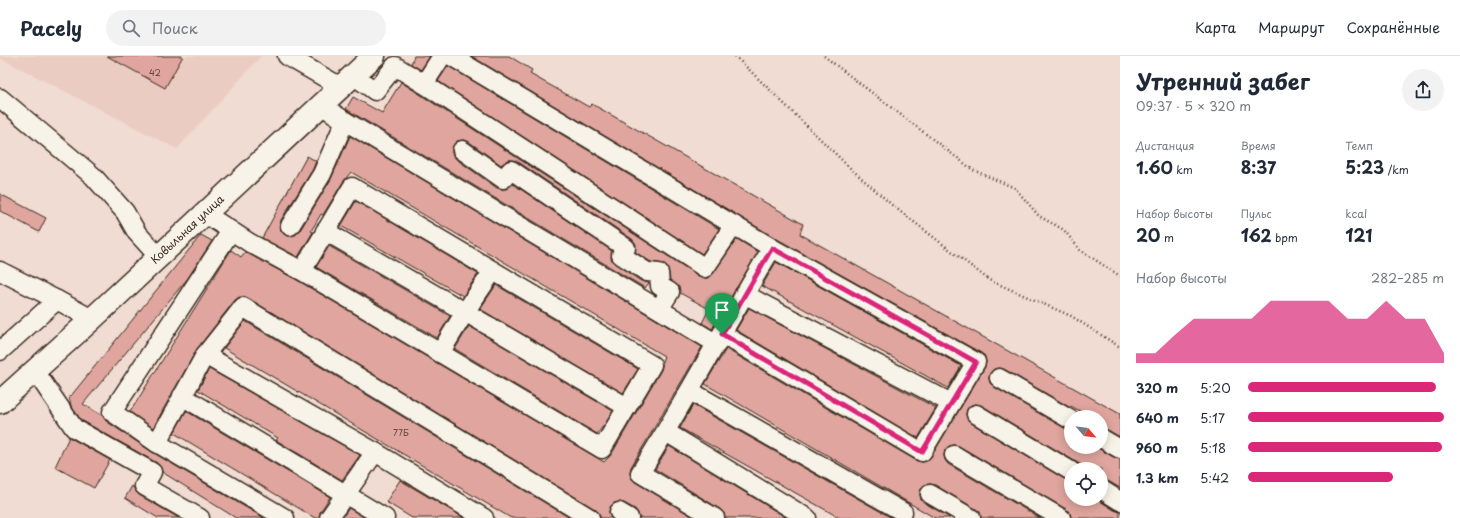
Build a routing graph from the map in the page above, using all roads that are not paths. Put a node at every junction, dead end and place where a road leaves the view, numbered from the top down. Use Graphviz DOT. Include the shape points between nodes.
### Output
graph roads {
  1 [pos="287,56"];
  2 [pos="374,56"];
  3 [pos="442,56"];
  4 [pos="451,56"];
  5 [pos="347,81"];
  6 [pos="424,84"];
  7 [pos="0,98"];
  8 [pos="323,103"];
  9 [pos="345,121"];
  10 [pos="462,150"];
  11 [pos="204,213"];
  12 [pos="734,225"];
  13 [pos="290,226"];
  14 [pos="231,231"];
  15 [pos="325,231"];
  16 [pos="772,248"];
  17 [pos="158,256"];
  18 [pos="0,271"];
  19 [pos="302,271"];
  20 [pos="493,271"];
  21 [pos="744,294"];
  22 [pos="57,300"];
  23 [pos="659,309"];
  24 [pos="465,312"];
  25 [pos="92,319"];
  26 [pos="719,339"];
  27 [pos="0,351"];
  28 [pos="440,352"];
  29 [pos="205,355"];
  30 [pos="35,371"];
  31 [pos="999,378"];
  32 [pos="690,391"];
  33 [pos="182,396"];
  34 [pos="0,402"];
  35 [pos="951,403"];
  36 [pos="627,407"];
  37 [pos="976,414"];
  38 [pos="1064,416"];
  39 [pos="666,432"];
  40 [pos="1108,442"];
  41 [pos="157,443"];
  42 [pos="1120,449"];
  43 [pos="375,452"];
  44 [pos="954,455"];
  45 [pos="1064,467"];
  46 [pos="1108,493"];
  47 [pos="346,494"];
  48 [pos="930,494"];
  49 [pos="1120,501"];
  50 [pos="902,512"];
  51 [pos="200,518"];
  52 [pos="285,518"];
  53 [pos="329,518"];
  54 [pos="385,518"];
  55 [pos="484,518"];
  56 [pos="590,518"];
  57 [pos="715,518"];
  58 [pos="807,518"];
  59 [pos="971,518"];
  60 [pos="1061,518"];
  1 -- 5 [label="street"];
  2 -- 5 [label="main road, Ковыльная улица"];
  3 -- 6 [label="street"];
  4 -- 12 [label="street"];
  5 -- 6 [label="street" via="375,91 395,66"];
  5 -- 8 [label="main road, Ковыльная улица"];
  6 -- 12 [label="street" via="705,268"];
  7 -- 17 [label="street" via="93,176 125,212 137,233"];
  8 -- 9 [label="street" via="330,112"];
  8 -- 11 [label="main road, Ковыльная улица"];
  9 -- 13 [label="street" via="322,174"];
  9 -- 23 [label="street"];
  10 -- 23 [label="street" via="503,179 512,170 626,248 622,255 647,272 659,273 660,286 670,292"];
  11 -- 14 [label="street"];
  11 -- 17 [label="main road, Ковыльная улица"];
  12 -- 16 [label="street"];
  14 -- 19 [label="street"];
  14 -- 41 [label="street" via="112,412"];
  15 -- 19 [label="street"];
  15 -- 20 [label="street" via="352,187"];
  15 -- 24 [label="street"];
  16 -- 21 [label="street"];
  16 -- 35 [label="street" via="976,362"];
  17 -- 25 [label="main road, Ковыльная улица"];
  18 -- 22 [label="street"];
  19 -- 28 [label="street"];
  20 -- 24 [label="street"];
  20 -- 36 [label="street" via="652,365"];
  21 -- 26 [label="street"];
  21 -- 35 [label="street"];
  22 -- 25 [label="street"];
  22 -- 27 [label="street"];
  23 -- 26 [label="street"];
  24 -- 28 [label="street"];
  24 -- 36 [label="street"];
  25 -- 30 [label="main road, Ковыльная улица"];
  26 -- 32 [label="street"];
  26 -- 35 [label="street" via="922,452"];
  28 -- 36 [label="street" via="602,449"];
  29 -- 33 [label="street"];
  29 -- 43 [label="street"];
  29 -- 56 [label="street" via="243,306"];
  30 -- 34 [label="main road, Ковыльная улица"];
  30 -- 51 [label="street" via="74,428 152,472 144,486"];
  31 -- 38 [label="street"];
  32 -- 39 [label="street"];
  32 -- 50 [label="street"];
  33 -- 41 [label="street"];
  33 -- 47 [label="street"];
  37 -- 45 [label="street"];
  39 -- 57 [label="street" via="640,473"];
  39 -- 58 [label="street"];
  40 -- 42 [label="street"];
  41 -- 52 [label="street"];
  43 -- 47 [label="street"];
  43 -- 55 [label="street"];
  44 -- 60 [label="street"];
  46 -- 49 [label="street"];
  47 -- 53 [label="street"];
  47 -- 54 [label="street"];
  48 -- 59 [label="street"];
}
